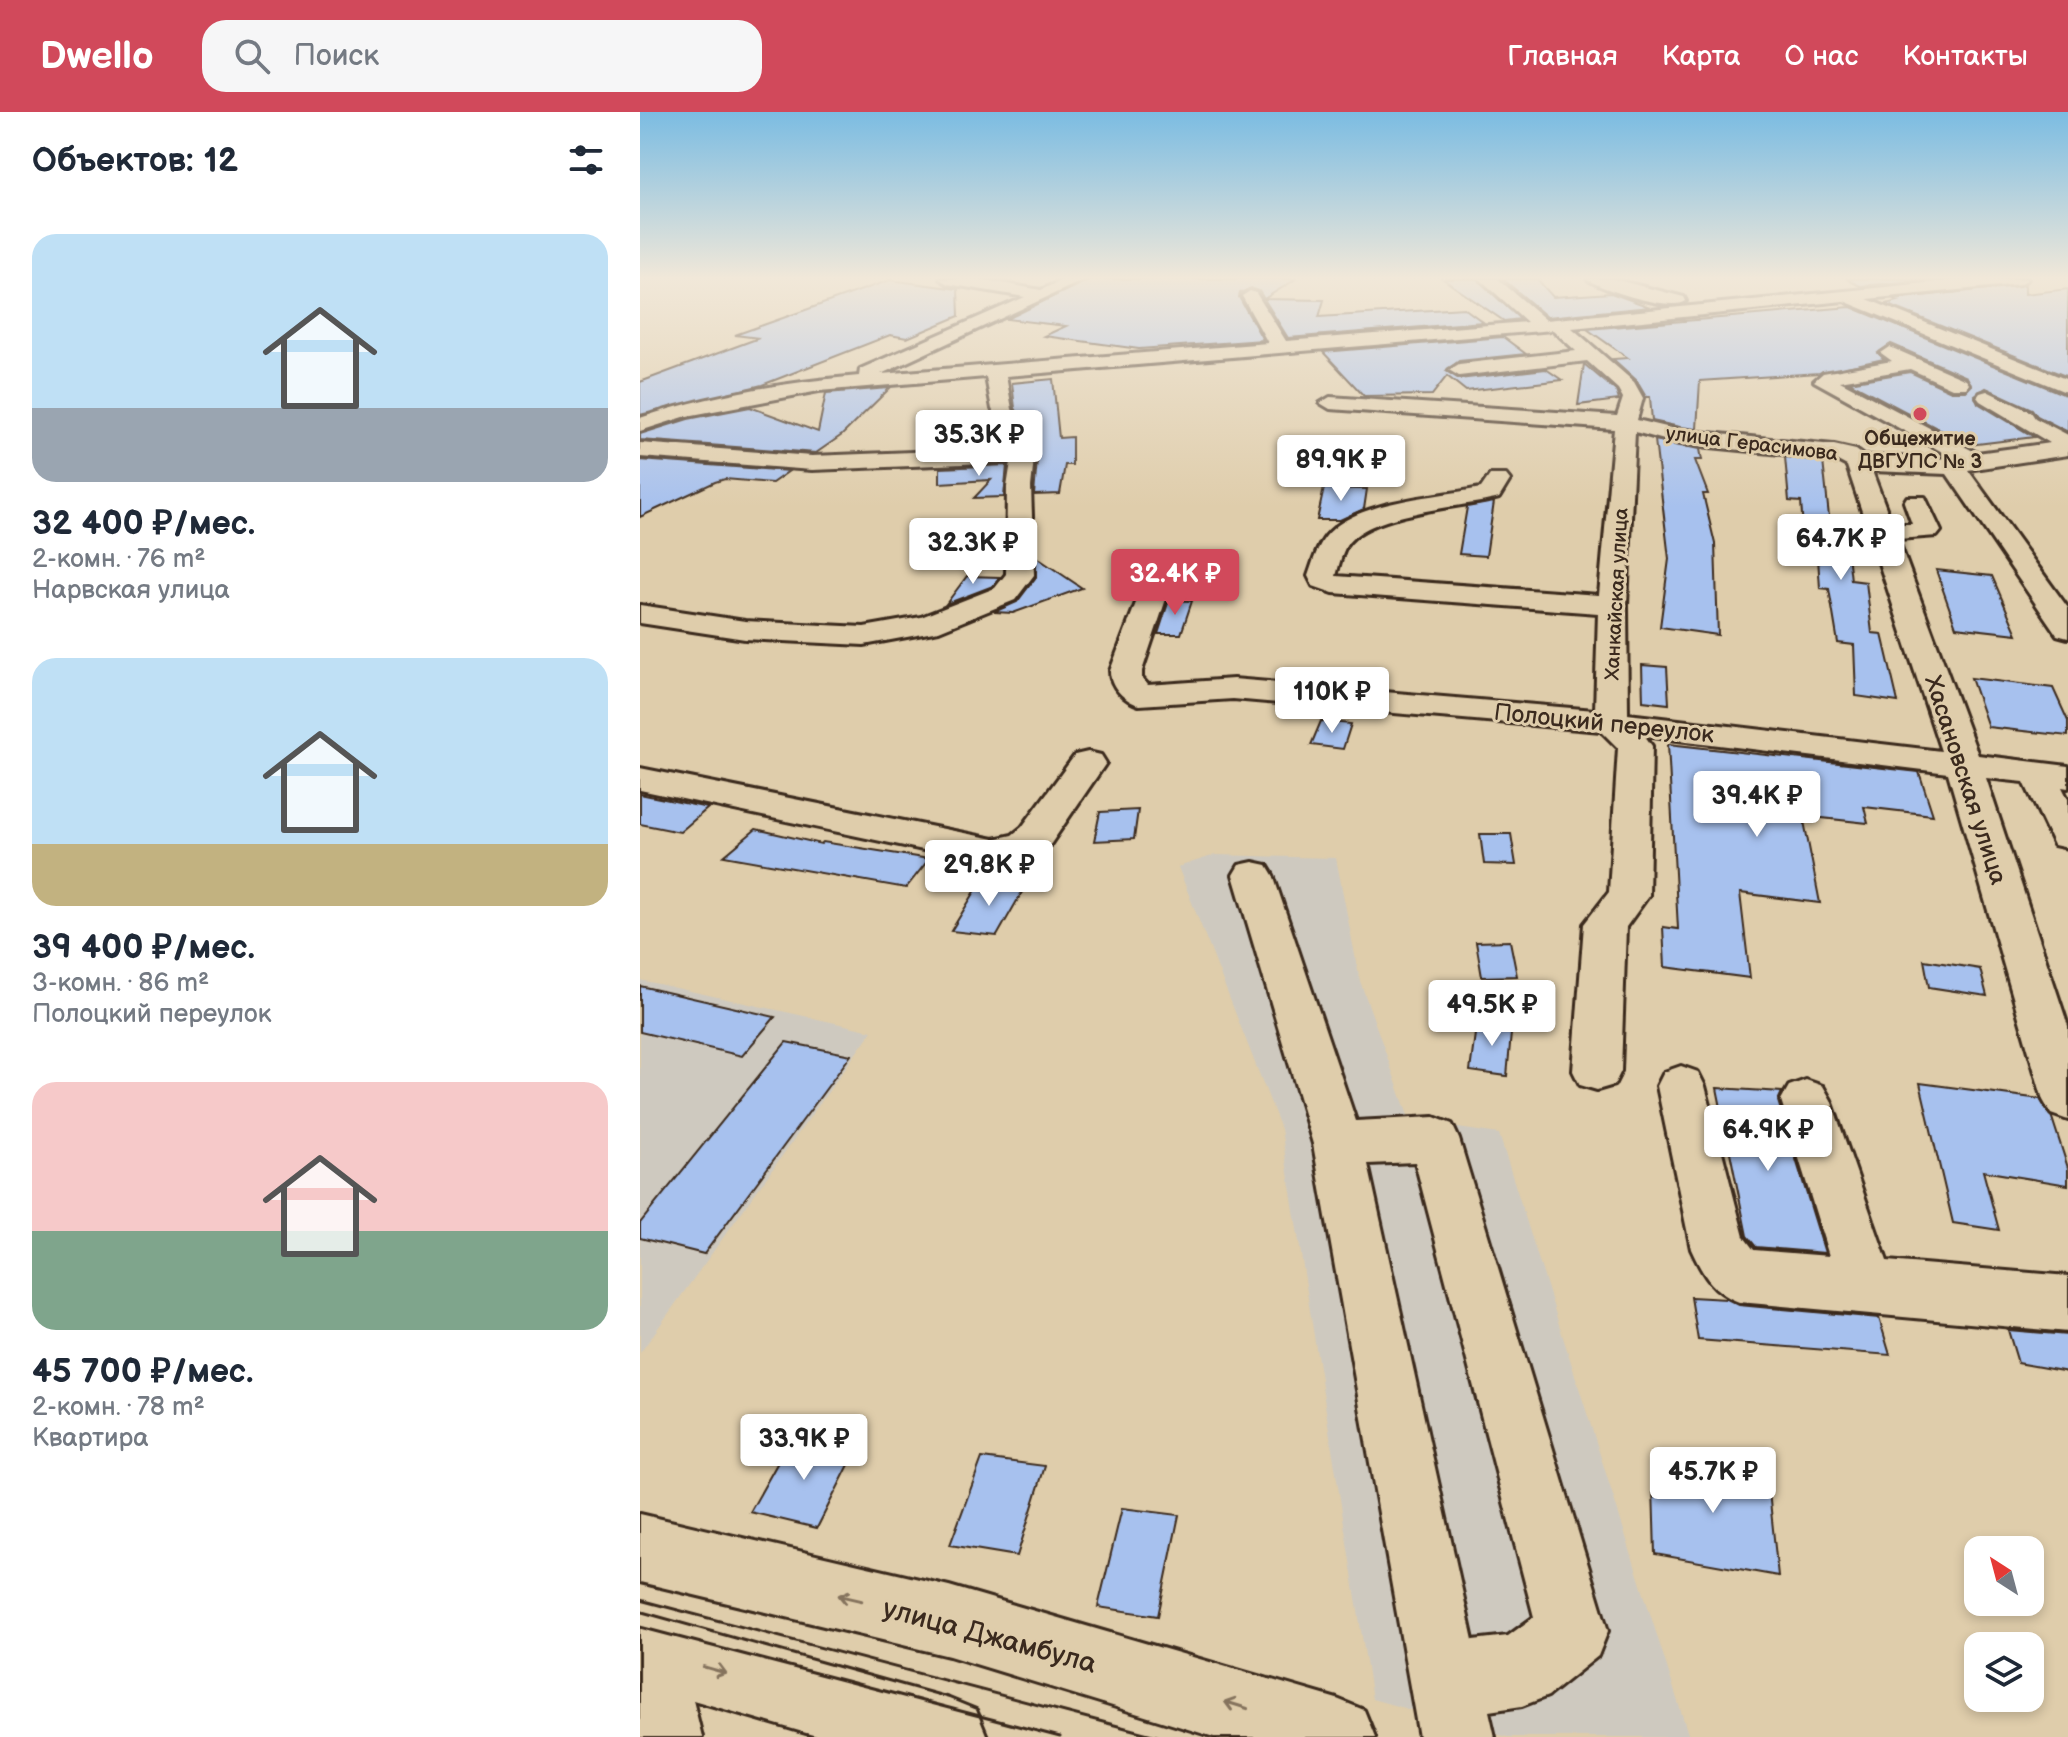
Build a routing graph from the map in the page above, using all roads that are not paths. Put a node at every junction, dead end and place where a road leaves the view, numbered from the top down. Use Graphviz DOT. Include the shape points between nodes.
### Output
graph roads {
  1 [pos="902,355"];
  2 [pos="1205,355"];
  3 [pos="1592,355"];
  4 [pos="1893,355"];
  5 [pos="1987,355"];
  6 [pos="1913,363"];
  7 [pos="1459,370"];
  8 [pos="995,371"];
  9 [pos="1959,384"];
  10 [pos="2068,387"];
  11 [pos="858,390"];
  12 [pos="1987,397"];
  13 [pos="1330,403"];
  14 [pos="1625,423"];
  15 [pos="640,425"];
  16 [pos="2068,446"];
  17 [pos="640,450"];
  18 [pos="1023,454"];
  19 [pos="1858,463"];
  20 [pos="1964,464"];
  21 [pos="1498,480"];
  22 [pos="1916,502"];
  23 [pos="1882,532"];
  24 [pos="1156,587"];
  25 [pos="1613,605"];
  26 [pos="640,614"];
  27 [pos="2068,629"];
  28 [pos="1611,722"];
  29 [pos="1088,763"];
  30 [pos="1963,763"];
  31 [pos="2052,775"];
  32 [pos="640,779"];
  33 [pos="2068,836"];
  34 [pos="1253,875"];
  35 [pos="1597,1071"];
  36 [pos="1681,1086"];
  37 [pos="1806,1100"];
  38 [pos="2068,1100"];
  39 [pos="1338,1144"];
  40 [pos="1867,1286"];
  41 [pos="2068,1304"];
  42 [pos="640,1548"];
  43 [pos="643,1650"];
  44 [pos="1445,1680"];
  45 [pos="664,1737"];
  46 [pos="949,1737"];
  47 [pos="1337,1737"];
  48 [pos="1457,1737"];
  1 -- 11 [label="street" via="872,368"];
  2 -- 8 [label="street"];
  3 -- 7 [label="street"];
  3 -- 14 [label="street, Ханкайская улица" via="1631,392"];
  4 -- 6 [label="street"];
  5 -- 10 [label="street"];
  6 -- 9 [label="street"];
  6 -- 20 [label="street" via="1824,381"];
  8 -- 11 [label="street"];
  8 -- 18 [label="street" via="1002,409"];
  11 -- 15 [label="street" via="819,385 683,411"];
  12 -- 16 [label="street"];
  13 -- 14 [label="street, улица Герасимова"];
  14 -- 19 [label="street, улица Герасимова" via="1679,437 1834,452"];
  14 -- 25 [label="street, Ханкайская улица"];
  16 -- 20 [label="street, улица Герасимова"];
  17 -- 18 [label="street" via="824,464"];
  18 -- 26 [label="street" via="1020,575 1005,594 941,621 864,636 745,630"];
  19 -- 20 [label="street, улица Герасимова"];
  19 -- 23 [label="street, Хасановская улица"];
  20 -- 27 [label="street"];
  21 -- 25 [label="street" via="1490,493 1389,513 1358,525 1337,538 1323,580 1333,585"];
  22 -- 23 [label="street" via="1928,531"];
  23 -- 30 [label="street, Хасановская улица"];
  24 -- 28 [label="street, Полоцкий переулок" via="1126,671 1139,695 1233,689"];
  25 -- 28 [label="street, Ханкайская улица"];
  28 -- 30 [label="street, Полоцкий переулок"];
  28 -- 35 [label="street" via="1635,746 1629,895 1605,924"];
  29 -- 32 [label="street" via="1036,836 994,852"];
  30 -- 31 [label="street, Полоцкий переулок"];
  30 -- 38 [label="street, Хасановская улица"];
  31 -- 33 [label="street"];
  34 -- 39 [label="street"];
  36 -- 40 [label="street" via="1719,1249 1739,1275"];
  37 -- 40 [label="street"];
  39 -- 44 [label="street"];
  39 -- 44 [label="street" via="1434,1139 1573,1631 1522,1670"];
  40 -- 41 [label="street"];
  47 -- 42 [label="street, улица Джамбула, one-way" via="949,1621"];
  43 -- 45 [label="street"];
  43 -- 46 [label="street, one-way"];
  44 -- 48 [label="street"];
}
